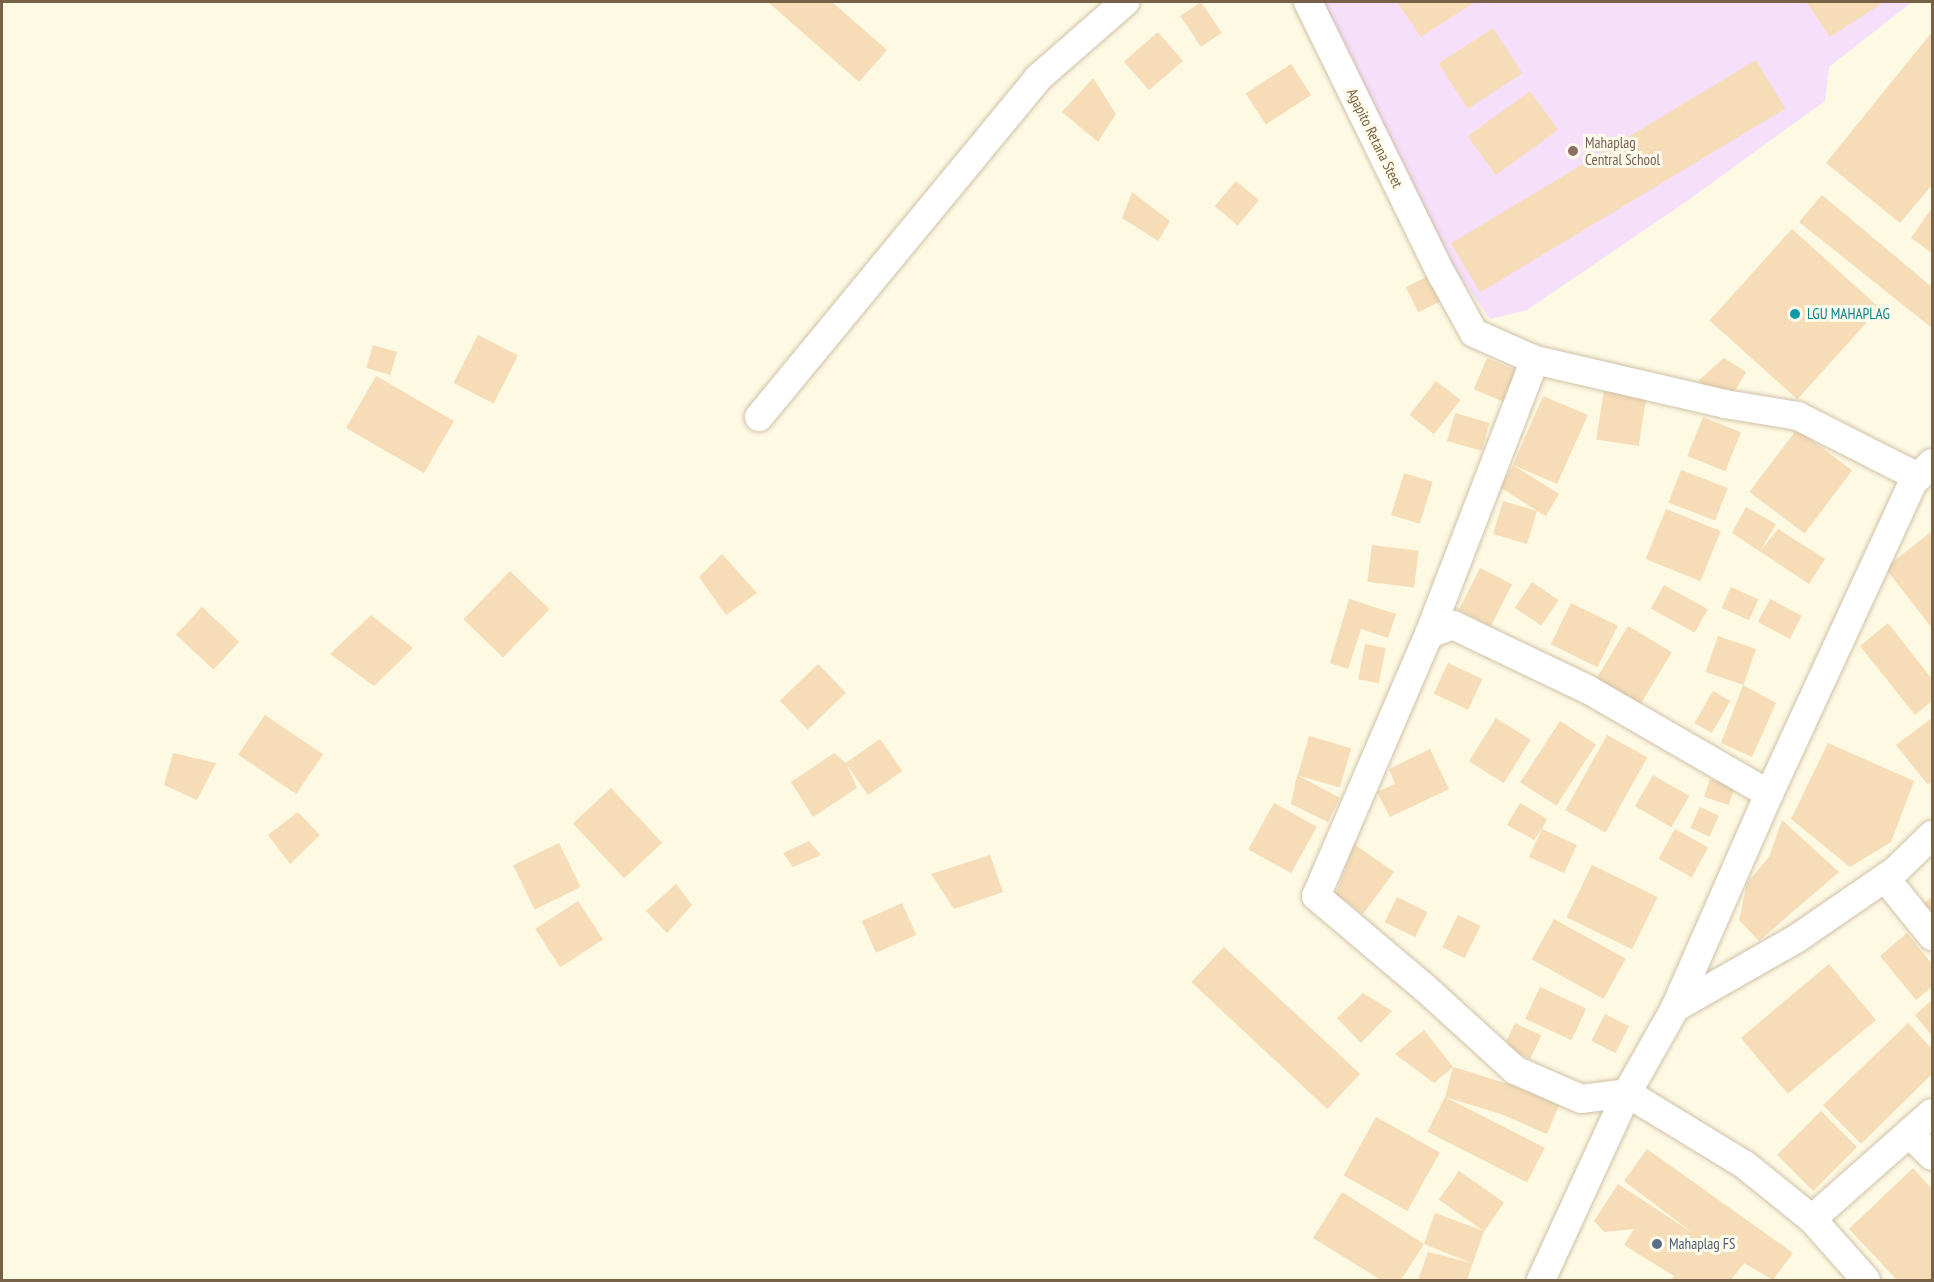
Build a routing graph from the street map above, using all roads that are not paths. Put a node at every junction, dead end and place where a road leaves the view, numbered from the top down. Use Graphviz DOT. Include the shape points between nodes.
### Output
graph roads {
  1 [pos="1125,2"];
  2 [pos="1308,2"];
  3 [pos="1535,360"];
  4 [pos="759,417"];
  5 [pos="1925,470"];
  6 [pos="1429,634"];
  7 [pos="1769,794"];
  8 [pos="1932,835"];
  9 [pos="1885,878"];
  10 [pos="1932,936"];
  11 [pos="1676,1008"];
  12 [pos="1627,1093"];
  13 [pos="1932,1113"];
  14 [pos="1910,1134"];
  15 [pos="1932,1156"];
  16 [pos="1812,1219"];
  17 [pos="1541,1281"];
  18 [pos="1866,1281"];
  1 -- 4 [label="street" via="1038,78"];
  2 -- 3 [label="street, Agapito Retana Steet" via="1474,333"];
  3 -- 5 [label="street, Agapito Retana Steet" via="1725,404 1798,416"];
  3 -- 6 [label="street"];
  5 -- 7 [label="street" via="1913,482"];
  6 -- 7 [label="street" via="1453,625 1509,651 1589,690"];
  6 -- 12 [label="street" via="1316,896 1515,1070 1581,1099"];
  7 -- 11 [label="street"];
  8 -- 9 [label="street"];
  9 -- 10 [label="street"];
  9 -- 11 [label="street" via="1796,939"];
  11 -- 12 [label="street"];
  12 -- 16 [label="street" via="1745,1165"];
  12 -- 17 [label="street"];
  13 -- 14 [label="street"];
  14 -- 15 [label="street"];
  14 -- 16 [label="street"];
  16 -- 18 [label="street"];
}
